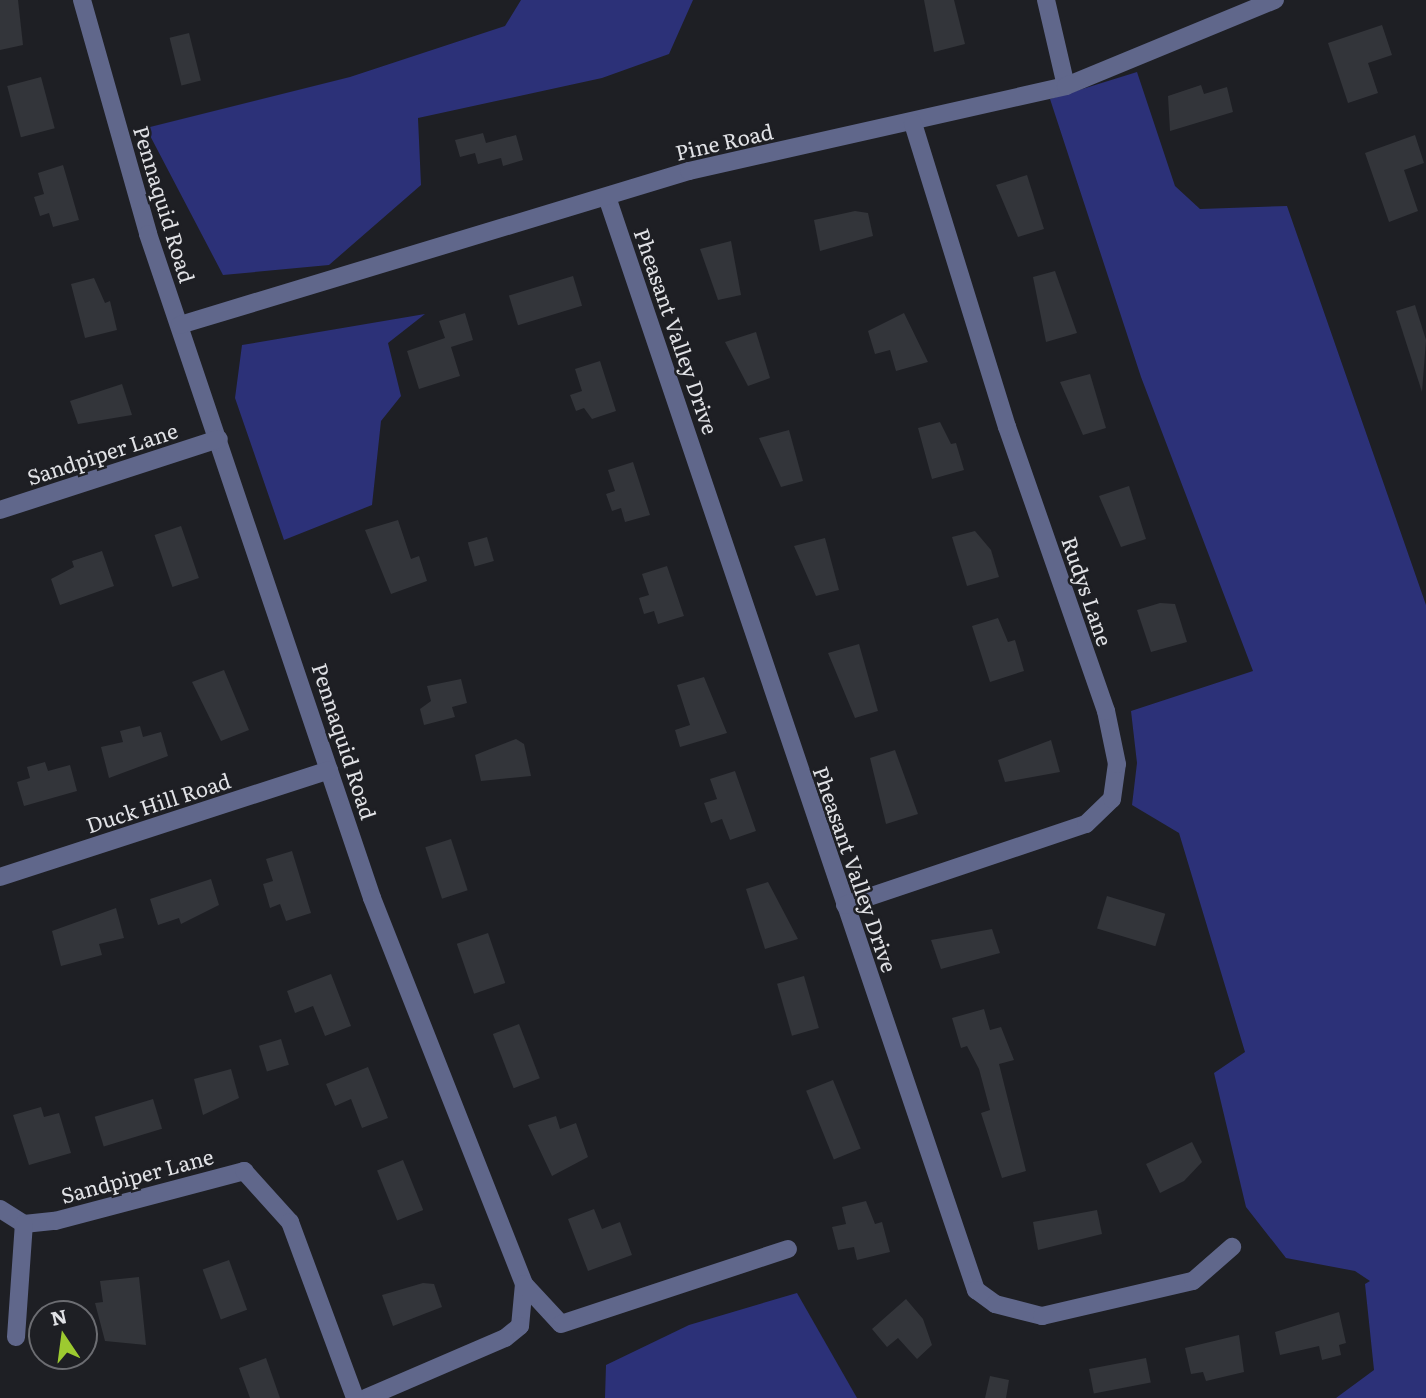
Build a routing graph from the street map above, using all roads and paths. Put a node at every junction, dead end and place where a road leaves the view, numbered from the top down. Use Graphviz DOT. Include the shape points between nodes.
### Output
graph roads {
  1 [pos="82,0"];
  2 [pos="1046,0"];
  3 [pos="1275,0"];
  4 [pos="1066,86"];
  5 [pos="913,124"];
  6 [pos="607,197"];
  7 [pos="180,325"];
  8 [pos="219,439"];
  9 [pos="0,510"];
  10 [pos="329,769"];
  11 [pos="0,877"];
  12 [pos="845,905"];
  13 [pos="0,1209"];
  14 [pos="24,1224"];
  15 [pos="1232,1247"];
  16 [pos="789,1249"];
  17 [pos="524,1284"];
  18 [pos="16,1337"];
  19 [pos="355,1398"];
  20 [pos="366,1398"];
  1 -- 7 [label="street, Pennaquid Road"];
  2 -- 4 [label="street"];
  3 -- 4 [label="street, Pine Road"];
  4 -- 5 [label="street, Pine Road"];
  5 -- 6 [label="street, Pine Road" via="689,171"];
  5 -- 12 [label="street, Rudys Lane" via="1007,427 1106,711 1117,764 1112,799 1086,824"];
  6 -- 7 [label="street, Pine Road"];
  6 -- 12 [label="street, Pheasant Valley Drive"];
  7 -- 8 [label="street, Pennaquid Road"];
  8 -- 9 [label="street, Sandpiper Lane"];
  8 -- 10 [label="street, Pennaquid Road"];
  10 -- 11 [label="street, Duck Hill Road"];
  10 -- 17 [label="street, Pennaquid Road" via="372,898"];
  12 -- 15 [label="street, Pheasant Valley Drive" via="976,1290 995,1304 1042,1316 1193,1281"];
  13 -- 14 [label="street"];
  14 -- 18 [label="street"];
  14 -- 19 [label="street, Sandpiper Lane" via="244,1171 290,1222"];
  16 -- 17 [label="street" via="561,1324"];
  17 -- 20 [label="street, Pennaquid Road" via="520,1326 505,1338"];
}
